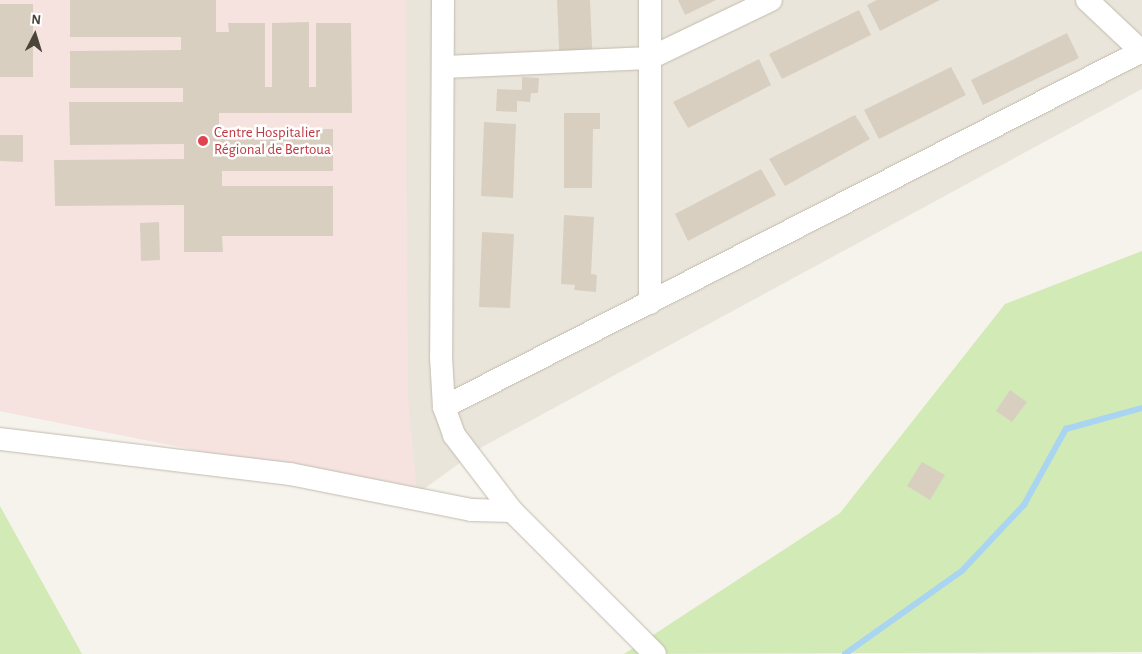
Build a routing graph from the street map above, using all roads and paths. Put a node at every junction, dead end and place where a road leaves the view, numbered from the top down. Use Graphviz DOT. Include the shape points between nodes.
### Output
graph roads {
  1 [pos="443,0"];
  2 [pos="650,0"];
  3 [pos="771,0"];
  4 [pos="1087,0"];
  5 [pos="1142,52"];
  6 [pos="650,58"];
  7 [pos="444,67"];
  8 [pos="650,304"];
  9 [pos="444,407"];
  10 [pos="0,439"];
  11 [pos="512,511"];
  12 [pos="655,654"];
  1 -- 7 [label="street"];
  2 -- 6 [label="street"];
  3 -- 6 [label="street"];
  4 -- 5 [label="street"];
  5 -- 8 [label="street"];
  6 -- 7 [label="street"];
  6 -- 8 [label="street"];
  7 -- 9 [label="street" via="441,357"];
  8 -- 9 [label="street"];
  9 -- 11 [label="street" via="454,436"];
  10 -- 11 [label="street" via="290,474 471,510"];
  11 -- 12 [label="street"];
}
